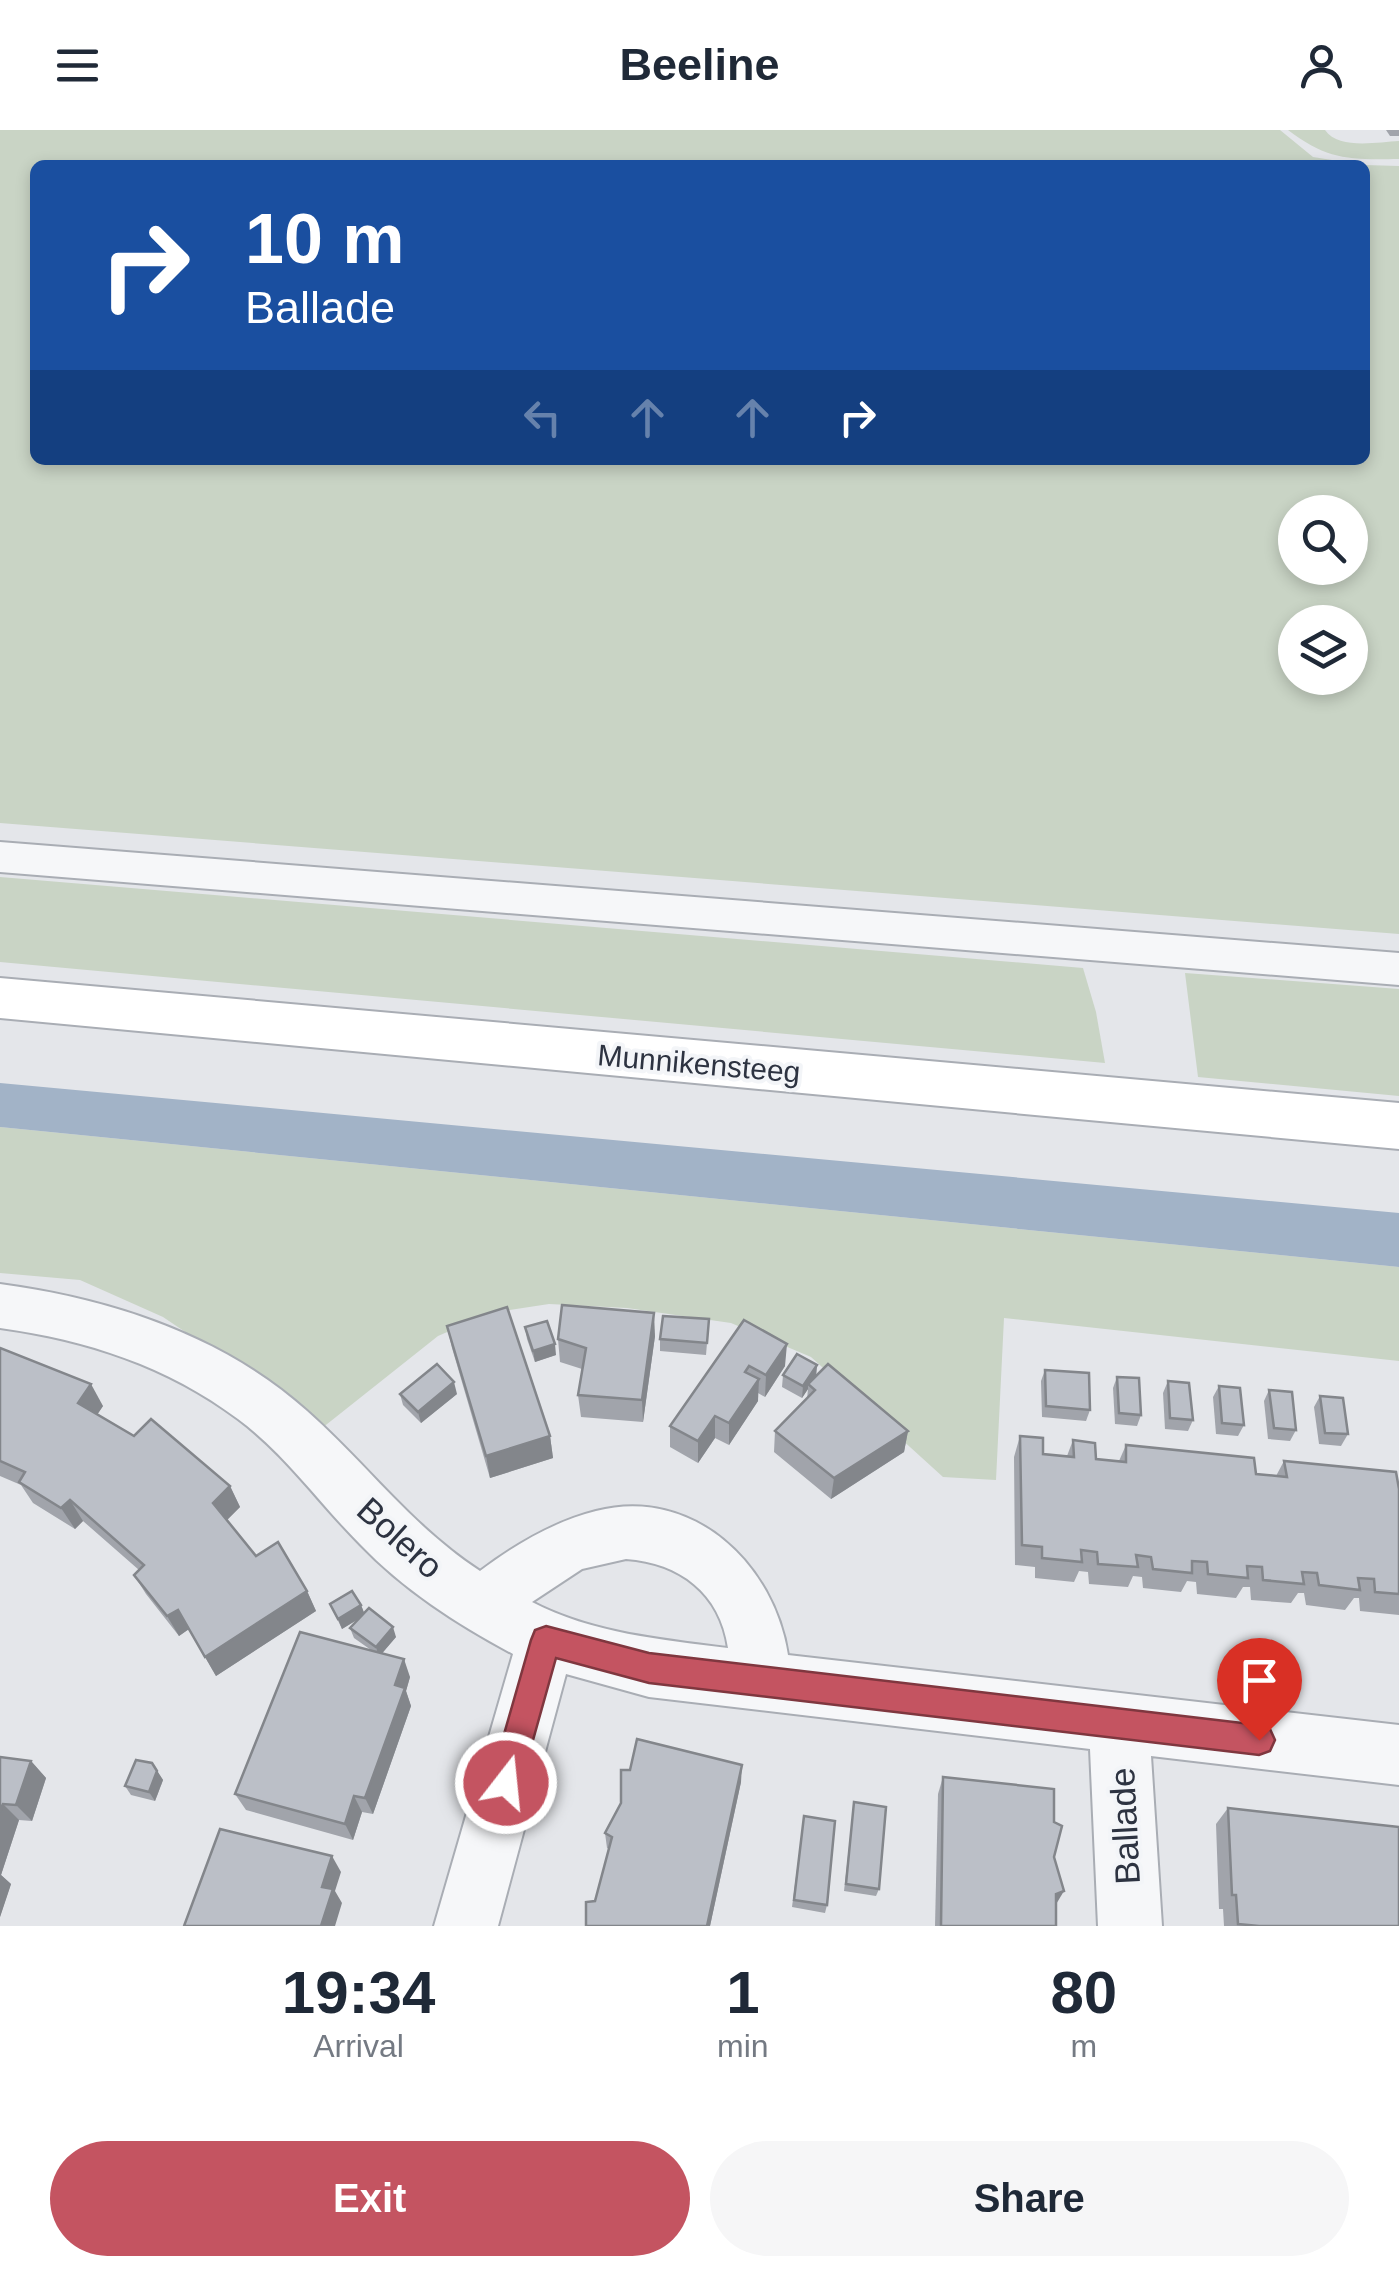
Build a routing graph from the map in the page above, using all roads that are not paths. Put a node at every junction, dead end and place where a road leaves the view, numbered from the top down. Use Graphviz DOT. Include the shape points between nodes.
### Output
graph roads {
  1 [pos="0,857"];
  2 [pos="1399,970"];
  3 [pos="0,998"];
  4 [pos="1399,1126"];
  5 [pos="0,1306"];
  6 [pos="481,1606"];
  7 [pos="546,1640"];
  8 [pos="762,1680"];
  9 [pos="1120,1725"];
  10 [pos="1399,1755"];
  11 [pos="466,1926"];
  12 [pos="1130,1926"];
  1 -- 2 [label="street"];
  3 -- 4 [label="main road, Munnikensteeg"];
  5 -- 6 [label="street, Bolero" via="35,1309 205,1366 287,1426 409,1553"];
  6 -- 7 [label="street, Bolero"];
  6 -- 8 [label="street" via="572,1545 631,1532 690,1544 737,1593 752,1622"];
  7 -- 8 [label="street, Ballade" via="649,1668"];
  7 -- 11 [label="street"];
  8 -- 9 [label="street, Ballade"];
  9 -- 10 [label="street, Ballade"];
  9 -- 12 [label="street, Ballade"];
}
